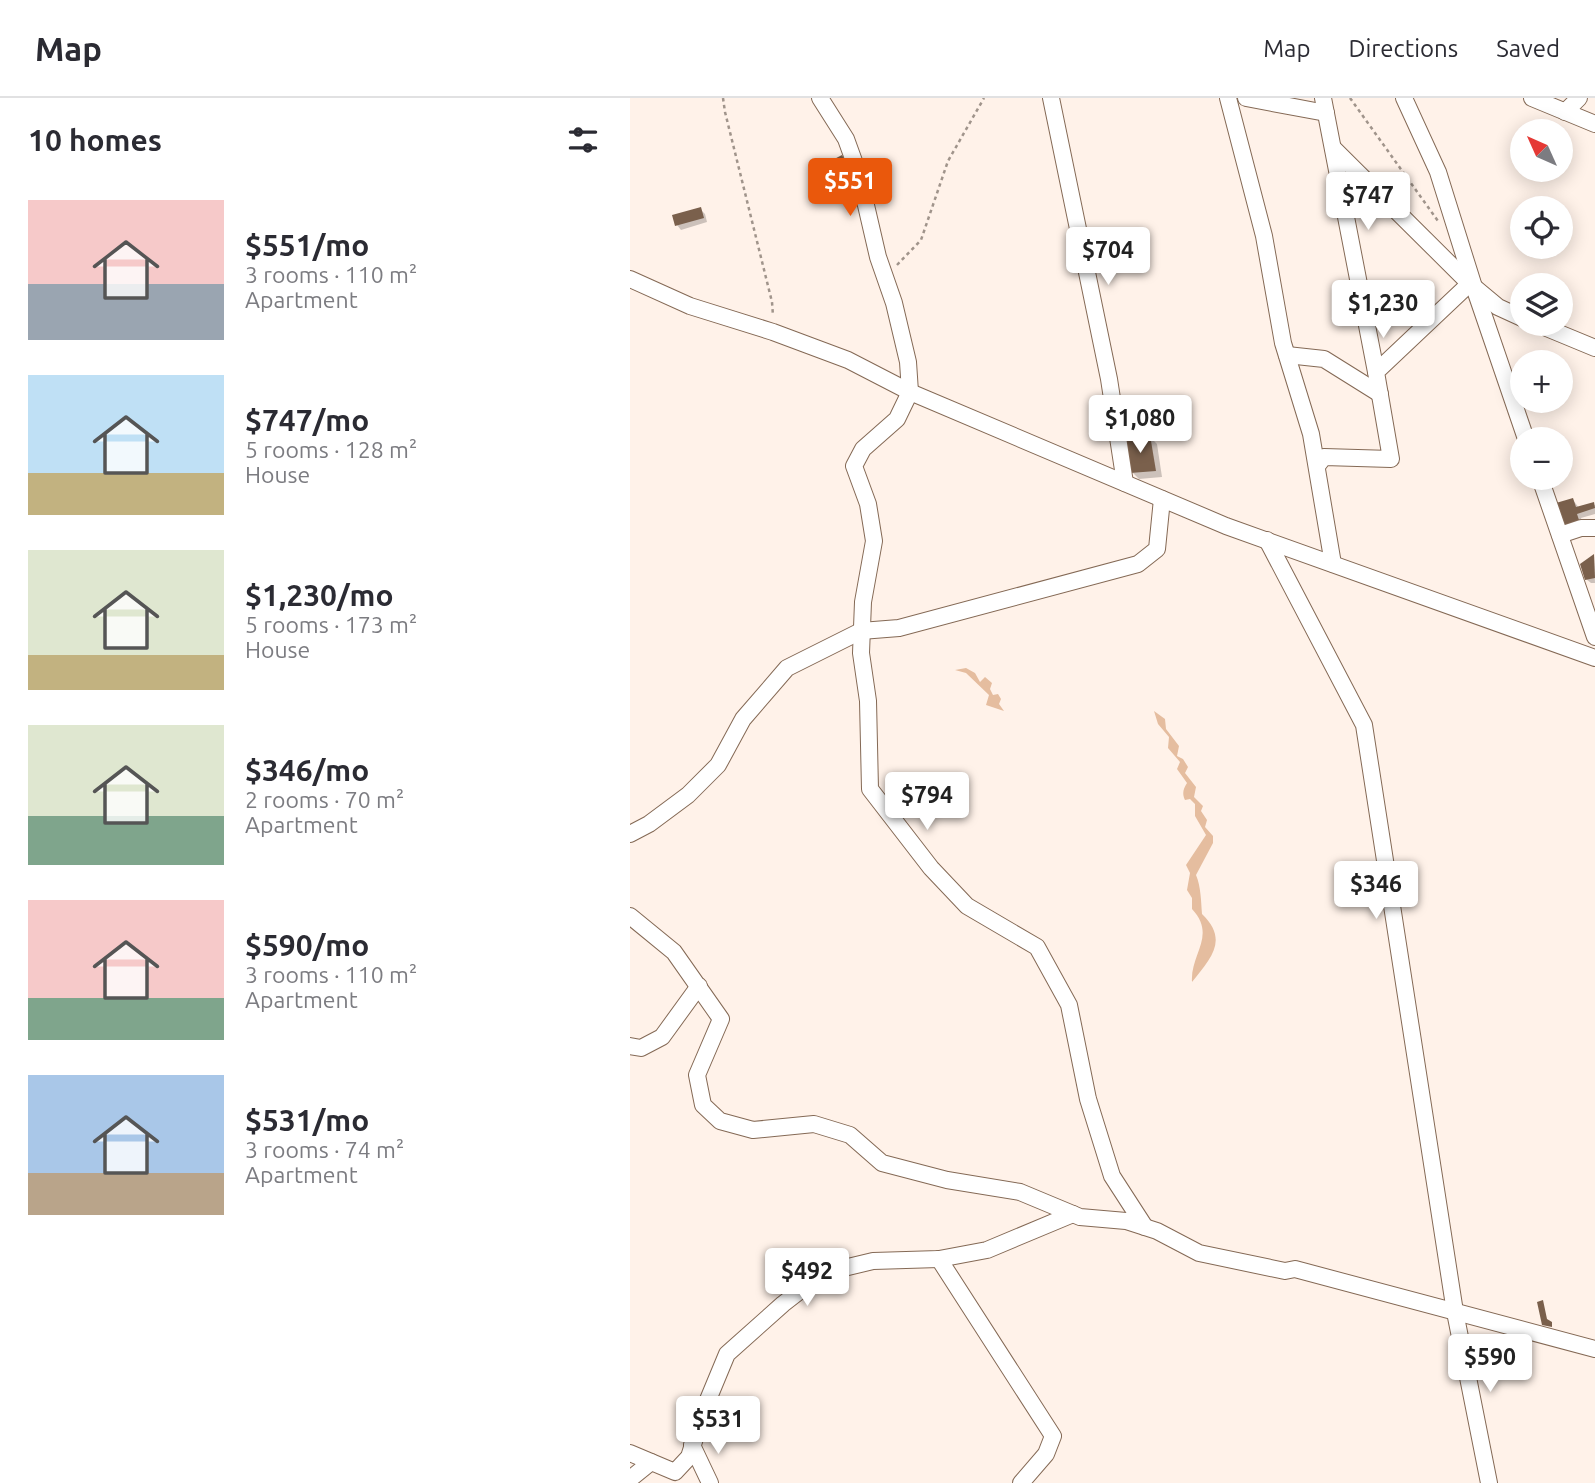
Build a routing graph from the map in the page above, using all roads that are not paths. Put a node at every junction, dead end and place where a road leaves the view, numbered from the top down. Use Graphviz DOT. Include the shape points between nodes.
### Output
graph roads {
  1 [pos="820,98"];
  2 [pos="1051,98"];
  3 [pos="1228,98"];
  4 [pos="1246,98"];
  5 [pos="1404,98"];
  6 [pos="1532,98"];
  7 [pos="1579,98"];
  8 [pos="1325,106"];
  9 [pos="1565,112"];
  10 [pos="1595,124"];
  11 [pos="1333,148"];
  12 [pos="630,279"];
  13 [pos="1474,288"];
  14 [pos="1510,312"];
  15 [pos="1566,336"];
  16 [pos="1595,348"];
  17 [pos="1287,355"];
  18 [pos="1377,372"];
  19 [pos="910,392"];
  20 [pos="1380,394"];
  21 [pos="1522,427"];
  22 [pos="1317,466"];
  23 [pos="1125,483"];
  24 [pos="1544,490"];
  25 [pos="1162,499"];
  26 [pos="1595,528"];
  27 [pos="1560,536"];
  28 [pos="1267,540"];
  29 [pos="1333,564"];
  30 [pos="862,631"];
  31 [pos="1595,637"];
  32 [pos="1595,658"];
  33 [pos="630,834"];
  34 [pos="630,916"];
  35 [pos="699,986"];
  36 [pos="630,1046"];
  37 [pos="1073,1214"];
  38 [pos="1145,1227"];
  39 [pos="939,1259"];
  40 [pos="1455,1312"];
  41 [pos="1595,1349"];
  42 [pos="692,1445"];
  43 [pos="630,1453"];
  44 [pos="651,1462"];
  45 [pos="630,1479"];
  46 [pos="710,1483"];
  47 [pos="1021,1483"];
  48 [pos="1489,1483"];
  1 -- 19 [label="street" via="846,139 859,174 901,328"];
  2 -- 23 [label="street" via="1109,379"];
  3 -- 17 [label="street" via="1264,236"];
  4 -- 8 [label="street"];
  5 -- 13 [label="street" via="1438,172"];
  6 -- 9 [label="street"];
  7 -- 9 [label="street"];
  8 -- 11 [label="street"];
  9 -- 10 [label="street"];
  11 -- 13 [label="street"];
  11 -- 18 [label="street"];
  12 -- 19 [label="street" via="690,306 848,360"];
  13 -- 14 [label="street"];
  13 -- 18 [label="street" via="1466,287"];
  13 -- 21 [label="street"];
  15 -- 16 [label="street"];
  17 -- 20 [label="street" via="1324,359"];
  17 -- 22 [label="street"];
  18 -- 20 [label="street"];
  19 -- 23 [label="street"];
  19 -- 30 [label="street" via="897,419 863,449 854,467 868,504 874,541"];
  20 -- 22 [label="street" via="1391,459 1324,457"];
  22 -- 29 [label="street"];
  23 -- 25 [label="street"];
  24 -- 27 [label="street"];
  25 -- 28 [label="street"];
  25 -- 30 [label="street" via="1157,549 1138,564 899,628"];
  26 -- 27 [label="street"];
  27 -- 31 [label="street"];
  28 -- 29 [label="street"];
  28 -- 40 [label="street" via="1364,725"];
  29 -- 32 [label="street"];
  30 -- 33 [label="street" via="787,668 743,719 718,765 688,795"];
  30 -- 38 [label="street" via="870,789 967,906 1037,947 1069,1005 1088,1099 1112,1177"];
  34 -- 35 [label="street" via="674,952"];
  35 -- 36 [label="street" via="662,1037 641,1048"];
  35 -- 37 [label="street" via="722,1019 696,1075 703,1105 720,1121 753,1130 814,1124 850,1135 882,1163 1020,1192"];
  37 -- 38 [label="street"];
  37 -- 39 [label="street" via="987,1250"];
  38 -- 40 [label="street" via="1199,1253 1285,1271 1295,1269"];
  39 -- 42 [label="street" via="873,1261 823,1273 727,1354"];
  39 -- 47 [label="street" via="1053,1436 1046,1454"];
  40 -- 41 [label="street"];
  40 -- 48 [label="street"];
  42 -- 44 [label="street" via="689,1457 674,1472"];
  42 -- 46 [label="street"];
  43 -- 44 [label="street"];
  44 -- 45 [label="street"];
}
